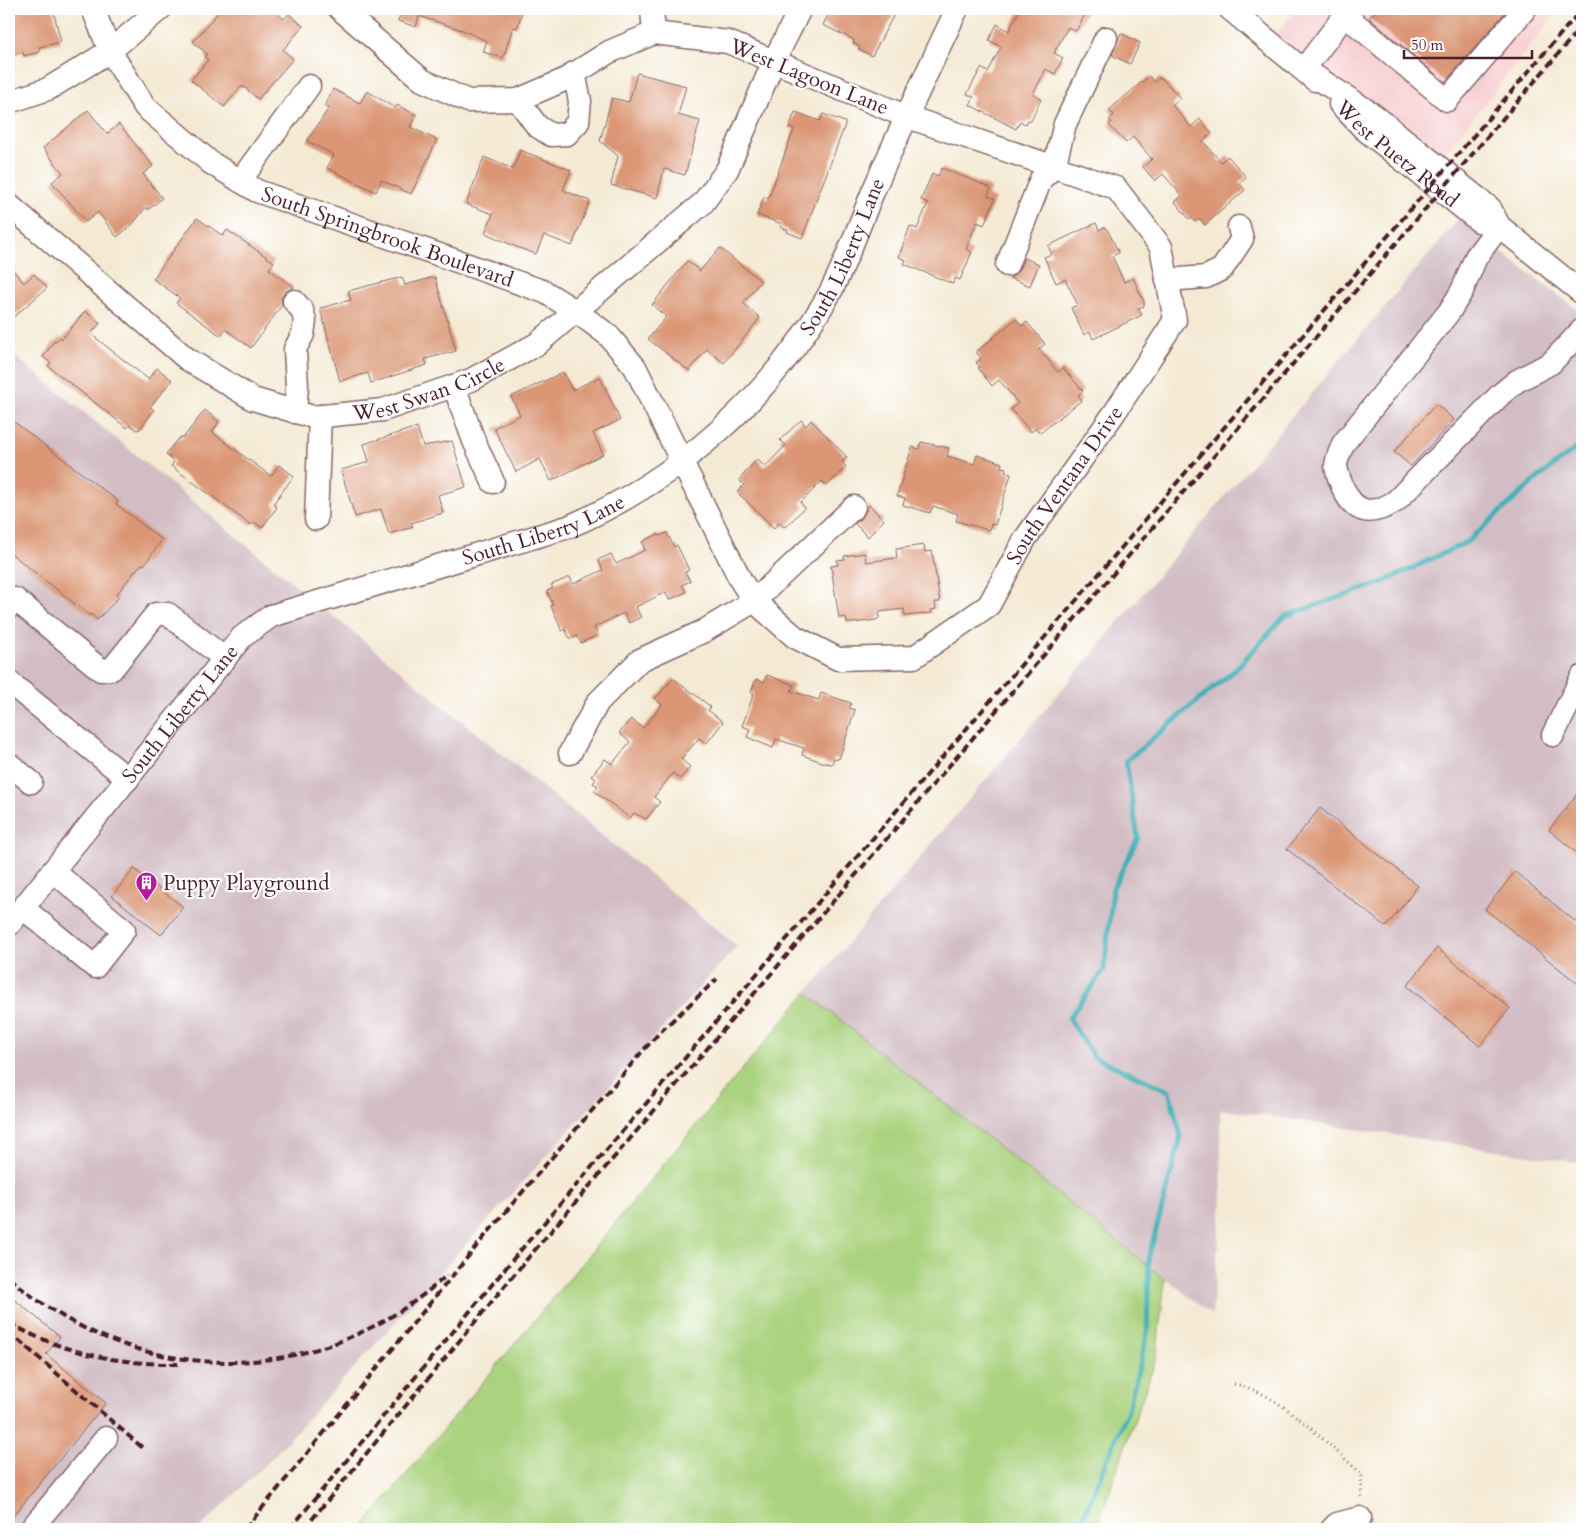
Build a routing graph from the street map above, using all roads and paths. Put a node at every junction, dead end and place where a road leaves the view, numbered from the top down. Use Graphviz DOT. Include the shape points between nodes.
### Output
graph roads {
  1 [pos="93,9"];
  2 [pos="160,9"];
  3 [pos="340,9"];
  4 [pos="652,9"];
  5 [pos="800,9"];
  6 [pos="957,9"];
  7 [pos="1230,9"];
  8 [pos="1525,9"];
  9 [pos="1352,14"];
  10 [pos="654,33"];
  11 [pos="1106,38"];
  12 [pos="110,52"];
  13 [pos="774,61"];
  14 [pos="1304,69"];
  15 [pos="574,74"];
  16 [pos="310,86"];
  17 [pos="518,100"];
  18 [pos="9,102"];
  19 [pos="906,116"];
  20 [pos="1054,166"];
  21 [pos="240,180"];
  22 [pos="9,205"];
  23 [pos="1500,226"];
  24 [pos="1239,227"];
  25 [pos="1007,264"];
  26 [pos="1167,280"];
  27 [pos="1582,293"];
  28 [pos="294,301"];
  29 [pos="577,312"];
  30 [pos="1582,330"];
  31 [pos="454,386"];
  32 [pos="295,412"];
  33 [pos="320,416"];
  34 [pos="682,462"];
  35 [pos="493,482"];
  36 [pos="854,507"];
  37 [pos="316,519"];
  38 [pos="11,600"];
  39 [pos="754,601"];
  40 [pos="225,659"];
  41 [pos="1582,677"];
  42 [pos="9,682"];
  43 [pos="1553,735"];
  44 [pos="570,752"];
  45 [pos="9,764"];
  46 [pos="128,779"];
  47 [pos="31,782"];
  48 [pos="53,871"];
  49 [pos="23,908"];
  50 [pos="9,926"];
  51 [pos="1234,1384"];
  52 [pos="106,1438"];
  53 [pos="1360,1518"];
  54 [pos="31,1529"];
  55 [pos="1332,1529"];
  1 -- 12 [label="street, South Springbrook Boulevard"];
  2 -- 12 [label="street"];
  3 -- 17 [label="street, West Lagoon Lane" via="422,80 468,101"];
  4 -- 10 [label="street"];
  5 -- 13 [label="street, West Swan Circle"];
  6 -- 19 [label="street, South Liberty Lane"];
  7 -- 14 [label="street, West Puetz Road"];
  8 -- 9 [label="street" via="1447,100"];
  9 -- 14 [label="street"];
  10 -- 13 [label="street, West Lagoon Lane" via="728,42"];
  10 -- 15 [label="street, West Lagoon Lane" via="609,52"];
  11 -- 20 [label="street" via="1065,124"];
  12 -- 18 [label="street" via="48,89"];
  12 -- 21 [label="street, South Springbrook Boulevard" via="145,107 211,163"];
  13 -- 19 [label="street, West Lagoon Lane"];
  13 -- 29 [label="street, West Swan Circle" via="727,170 703,203"];
  14 -- 23 [label="street, West Puetz Road" via="1375,116 1490,208"];
  15 -- 17 [label="street, West Lagoon Lane"];
  15 -- 17 [label="street" via="580,102 578,122 567,134 550,135 537,126"];
  16 -- 21 [label="street"];
  19 -- 20 [label="street, South Ventana Drive"];
  19 -- 34 [label="street, South Liberty Lane" via="828,297 795,348 752,401"];
  20 -- 25 [label="street" via="1041,179"];
  20 -- 26 [label="street, South Ventana Drive" via="1116,188 1161,247"];
  21 -- 29 [label="street, South Springbrook Boulevard" via="257,191 545,292"];
  22 -- 32 [label="street, West Swan Circle" via="187,359 253,399"];
  23 -- 27 [label="street, West Puetz Road"];
  23 -- 30 [label="street" via="1476,257 1449,312 1343,444 1336,464 1338,478 1348,500 1356,508 1369,511 1382,509 1396,501 1501,394 1517,381 1551,363"];
  24 -- 26 [label="street" via="1242,239 1222,268 1206,277"];
  26 -- 39 [label="street, South Ventana Drive" via="1175,320 1025,539 989,605 914,657 838,658 795,637"];
  28 -- 32 [label="street" via="302,310 305,321 295,350"];
  29 -- 31 [label="street, West Swan Circle" via="537,344"];
  29 -- 34 [label="street, South Springbrook Boulevard" via="608,335 635,367"];
  31 -- 33 [label="street, West Swan Circle" via="383,410"];
  31 -- 35 [label="street" via="468,428"];
  32 -- 33 [label="street, West Swan Circle"];
  33 -- 37 [label="street"];
  34 -- 39 [label="street, South Ventana Drive"];
  34 -- 40 [label="street, South Liberty Lane" via="629,498 568,527 271,616 242,637"];
  36 -- 39 [label="street"];
  38 -- 40 [label="street" via="101,670 112,668 156,614 168,614"];
  39 -- 44 [label="street" via="704,631 640,660 598,702"];
  40 -- 46 [label="street, South Liberty Lane"];
  41 -- 43 [label="street"];
  42 -- 46 [label="street"];
  45 -- 47 [label="street"];
  46 -- 48 [label="street, South Liberty Lane"];
  48 -- 49 [label="street, South Liberty Lane"];
  48 -- 49 [label="street" via="124,930 95,967"];
  49 -- 50 [label="street, South Liberty Lane"];
  51 -- 53 [label="path" via="1263,1392 1362,1474"];
  52 -- 54 [label="street"];
  53 -- 55 [label="street" via="1336,1524"];
}
